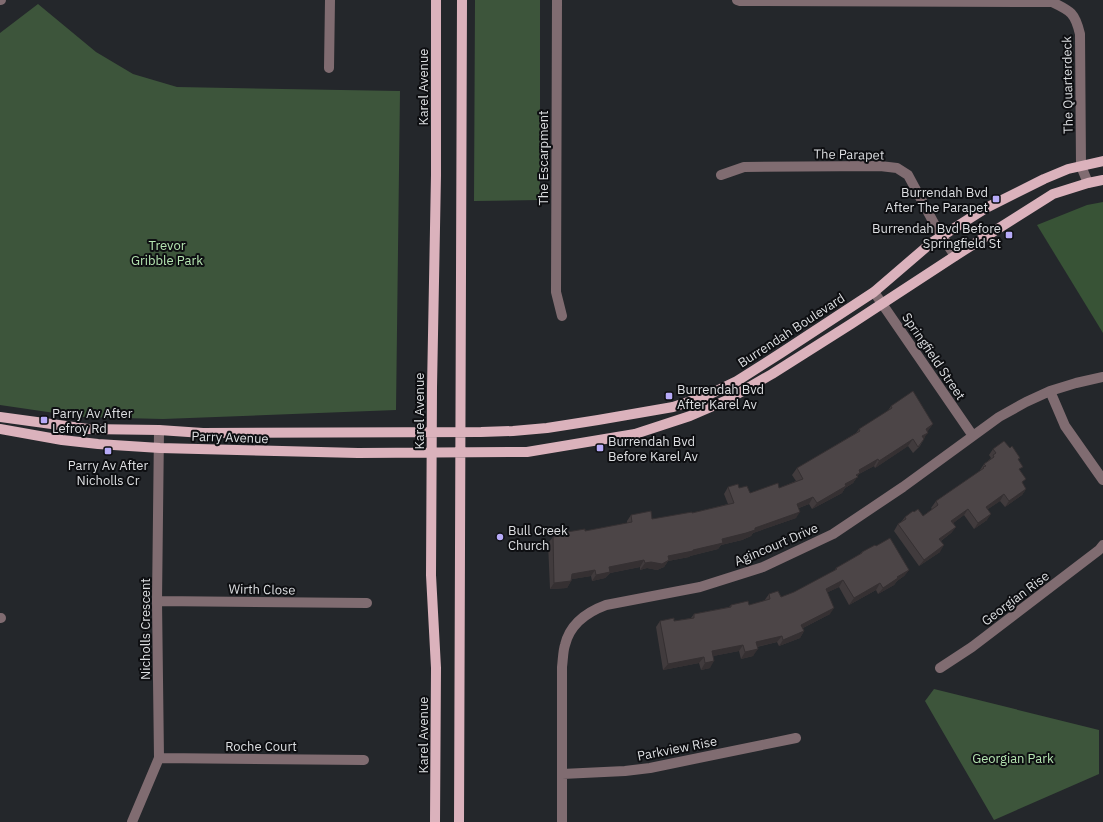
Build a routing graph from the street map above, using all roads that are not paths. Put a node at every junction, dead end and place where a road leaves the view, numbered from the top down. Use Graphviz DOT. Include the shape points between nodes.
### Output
graph roads {
  1 [pos="330,0"];
  2 [pos="436,0"];
  3 [pos="462,0"];
  4 [pos="557,0"];
  5 [pos="737,0"];
  6 [pos="329,68"];
  7 [pos="1103,161"];
  8 [pos="1081,166"];
  9 [pos="721,176"];
  10 [pos="1103,180"];
  11 [pos="1088,182"];
  12 [pos="941,236"];
  13 [pos="955,256"];
  14 [pos="874,292"];
  15 [pos="882,304"];
  16 [pos="562,316"];
  17 [pos="1103,377"];
  18 [pos="1050,391"];
  19 [pos="0,417"];
  20 [pos="0,430"];
  21 [pos="159,430"];
  22 [pos="432,432"];
  23 [pos="460,432"];
  24 [pos="973,436"];
  25 [pos="160,448"];
  26 [pos="432,453"];
  27 [pos="460,453"];
  28 [pos="1103,480"];
  29 [pos="1103,545"];
  30 [pos="157,601"];
  31 [pos="367,604"];
  32 [pos="940,668"];
  33 [pos="796,738"];
  34 [pos="159,758"];
  35 [pos="364,760"];
  36 [pos="562,774"];
  37 [pos="132,822"];
  38 [pos="435,822"];
  39 [pos="459,822"];
  40 [pos="562,822"];
  1 -- 6 [label="street"];
  2 -- 22 [label="main road, Karel Avenue"];
  3 -- 23 [label="main road"];
  4 -- 16 [label="street, The Escarpment" via="556,292"];
  5 -- 8 [label="street, The Quarterdeck" via="1052,2 1070,10 1080,34"];
  7 -- 8 [label="main road, Burrendah Boulevard"];
  8 -- 11 [label="street, The Quarterdeck"];
  8 -- 12 [label="main road, Burrendah Boulevard" via="1044,179 986,208"];
  9 -- 12 [label="street, The Parapet" via="744,167 897,168 908,176"];
  10 -- 11 [label="main road, Burrendah Boulevard"];
  11 -- 13 [label="main road, Burrendah Boulevard" via="1053,194"];
  12 -- 13 [label="street, The Parapet"];
  12 -- 14 [label="main road, Burrendah Boulevard"];
  13 -- 15 [label="main road, Burrendah Boulevard"];
  14 -- 15 [label="street, Springfield Street"];
  14 -- 23 [label="main road, Burrendah Boulevard" via="737,381 689,402 636,414 547,428"];
  15 -- 24 [label="street, Springfield Street"];
  15 -- 27 [label="main road, Burrendah Boulevard" via="766,378 727,400 690,416 635,434 576,445 527,452"];
  17 -- 18 [label="street, Agincourt Drive"];
  18 -- 24 [label="street, Agincourt Drive" via="999,417"];
  18 -- 28 [label="street" via="1065,426"];
  19 -- 21 [label="main road, Parry Avenue" via="88,429"];
  20 -- 25 [label="main road, Parry Avenue" via="83,442"];
  21 -- 22 [label="main road, Parry Avenue" via="203,433"];
  21 -- 25 [label="street, Nicholls Crescent"];
  22 -- 23 [label="main road, Parry Avenue"];
  22 -- 26 [label="main road, Karel Avenue"];
  23 -- 27 [label="main road"];
  24 -- 36 [label="street, Agincourt Drive" via="833,534 763,567 700,587 606,605 579,620 564,645"];
  25 -- 26 [label="main road, Parry Avenue" via="358,454"];
  25 -- 30 [label="street, Nicholls Crescent"];
  26 -- 27 [label="main road, Parry Avenue"];
  26 -- 38 [label="main road, Karel Avenue" via="431,575 436,668"];
  27 -- 39 [label="main road"];
  29 -- 32 [label="street, Georgian Rise" via="972,647"];
  30 -- 31 [label="street, Wirth Close"];
  30 -- 34 [label="street, Nicholls Crescent"];
  33 -- 36 [label="street, Parkview Rise" via="650,768"];
  34 -- 35 [label="street, Roche Court"];
  34 -- 37 [label="street, Nicholls Crescent"];
  36 -- 40 [label="street, Agincourt Drive"];
}
